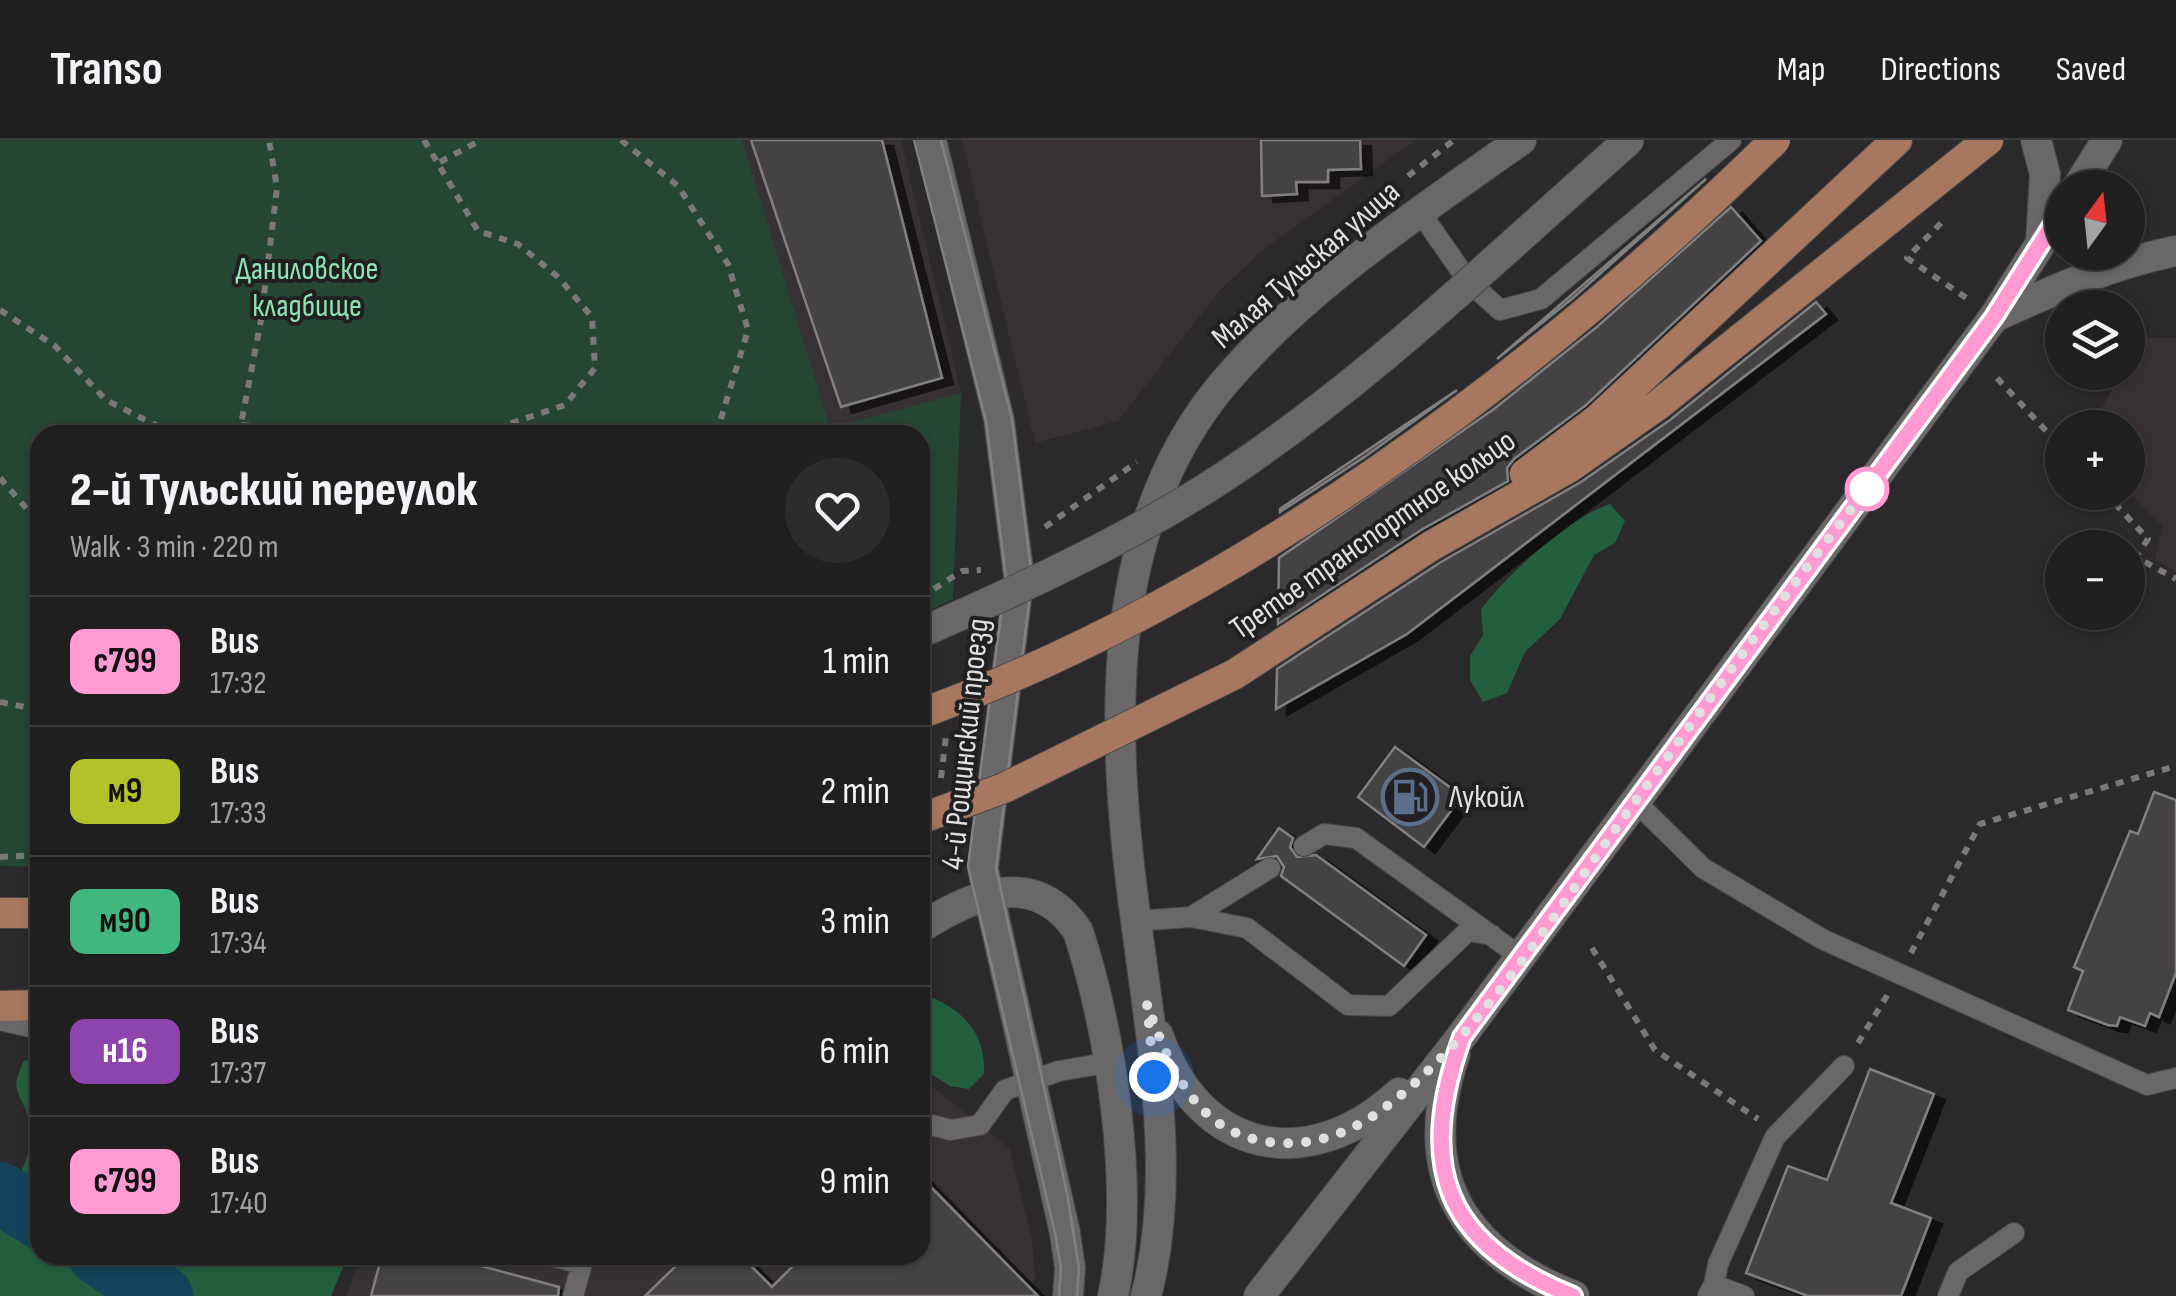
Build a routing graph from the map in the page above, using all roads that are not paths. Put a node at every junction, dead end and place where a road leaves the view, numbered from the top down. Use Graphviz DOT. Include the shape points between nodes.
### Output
graph roads {
  1 [pos="930,140"];
  2 [pos="1521,140"];
  3 [pos="1629,140"];
  4 [pos="1731,140"];
  5 [pos="1776,140"];
  6 [pos="1897,140"];
  7 [pos="1988,140"];
  8 [pos="2036,140"];
  9 [pos="2107,140"];
  10 [pos="2088,170"];
  11 [pos="1420,212"];
  12 [pos="2045,237"];
  13 [pos="2040,245"];
  14 [pos="2176,251"];
  15 [pos="1994,317"];
  16 [pos="1432,546"];
  17 [pos="930,629"];
  18 [pos="930,710"];
  19 [pos="1635,800"];
  20 [pos="930,815"];
  21 [pos="1304,846"];
  22 [pos="1270,868"];
  23 [pos="987,895"];
  24 [pos="30,913"];
  25 [pos="0,914"];
  26 [pos="1191,917"];
  27 [pos="1136,921"];
  28 [pos="930,922"];
  29 [pos="1492,935"];
  30 [pos="1521,956"];
  31 [pos="1147,1004"];
  32 [pos="30,1005"];
  33 [pos="0,1006"];
  34 [pos="0,1015"];
  35 [pos="30,1022"];
  36 [pos="1462,1037"];
  37 [pos="1106,1064"];
  38 [pos="1844,1066"];
  39 [pos="2176,1078"];
  40 [pos="1030,1082"];
  41 [pos="930,1125"];
  42 [pos="2014,1234"];
  43 [pos="588,1265"];
  44 [pos="1711,1290"];
  45 [pos="573,1296"];
  46 [pos="1068,1296"];
  47 [pos="1112,1296"];
  48 [pos="1146,1296"];
  49 [pos="1259,1296"];
  50 [pos="1574,1296"];
  51 [pos="1744,1296"];
  52 [pos="1948,1296"];
  1 -- 23 [label="main road, 4-й Рощинский проезд" via="999,420 1019,577 983,869"];
  2 -- 11 [label="main road, Малая Тульская улица"];
  3 -- 17 [label="main road, bridge" via="1324,404 1207,488 1070,567"];
  4 -- 11 [label="lane" via="1541,299 1500,310 1468,282"];
  5 -- 18 [label="main road, Третье транспортное кольцо, bridge" via="1583,317 1340,493 1202,584 1019,678"];
  6 -- 16 [label="main road, Третье транспортное кольцо" via="1598,418"];
  7 -- 16 [label="main road" via="1658,405 1570,467"];
  8 -- 13 [label="main road" via="2045,174"];
  9 -- 10 [label="main road"];
  11 -- 27 [label="main road, Малая Тульская улица" via="1283,323 1222,386 1168,474 1143,537 1122,642 1118,760"];
  12 -- 13 [label="main road"];
  13 -- 15 [label="main road"];
  14 -- 15 [label="main road" via="2115,266"];
  15 -- 19 [label="main road"];
  16 -- 20 [label="main road, Третье транспортное кольцо, bridge" via="1235,674 1004,788"];
  19 -- 30 [label="main road"];
  19 -- 39 [label="lane" via="1703,868 1822,939 2147,1085"];
  21 -- 29 [label="lane" via="1324,834 1356,838"];
  22 -- 26 [label="lane"];
  23 -- 28 [label="main road"];
  23 -- 37 [label="main road" via="1030,894 1066,913 1086,955"];
  23 -- 40 [label="main road, 4-й Рощинский проезд"];
  24 -- 25 [label="main road"];
  26 -- 27 [label="lane"];
  26 -- 29 [label="lane" via="1248,928 1348,1005 1389,1006 1468,932"];
  27 -- 31 [label="main road, Малая Тульская улица"];
  29 -- 30 [label="lane"];
  30 -- 36 [label="main road"];
  31 -- 36 [label="main road" via="1166,1058 1206,1114 1236,1134 1284,1144 1308,1144 1377,1114"];
  31 -- 48 [label="main road" via="1161,1151"];
  32 -- 33 [label="main road"];
  34 -- 35 [label="main road"];
  36 -- 49 [label="main road"];
  36 -- 50 [label="main road" via="1438,1118 1444,1178 1489,1249 1522,1274"];
  37 -- 40 [label="lane"];
  37 -- 47 [label="main road" via="1123,1196"];
  38 -- 44 [label="lane" via="1774,1137"];
  40 -- 41 [label="lane" via="1005,1090 980,1126"];
  40 -- 46 [label="main road, 4-й Рощинский проезд" via="1065,1233"];
  42 -- 52 [label="lane" via="1958,1272"];
  43 -- 45 [label="lane"];
  44 -- 51 [label="lane"];
}
